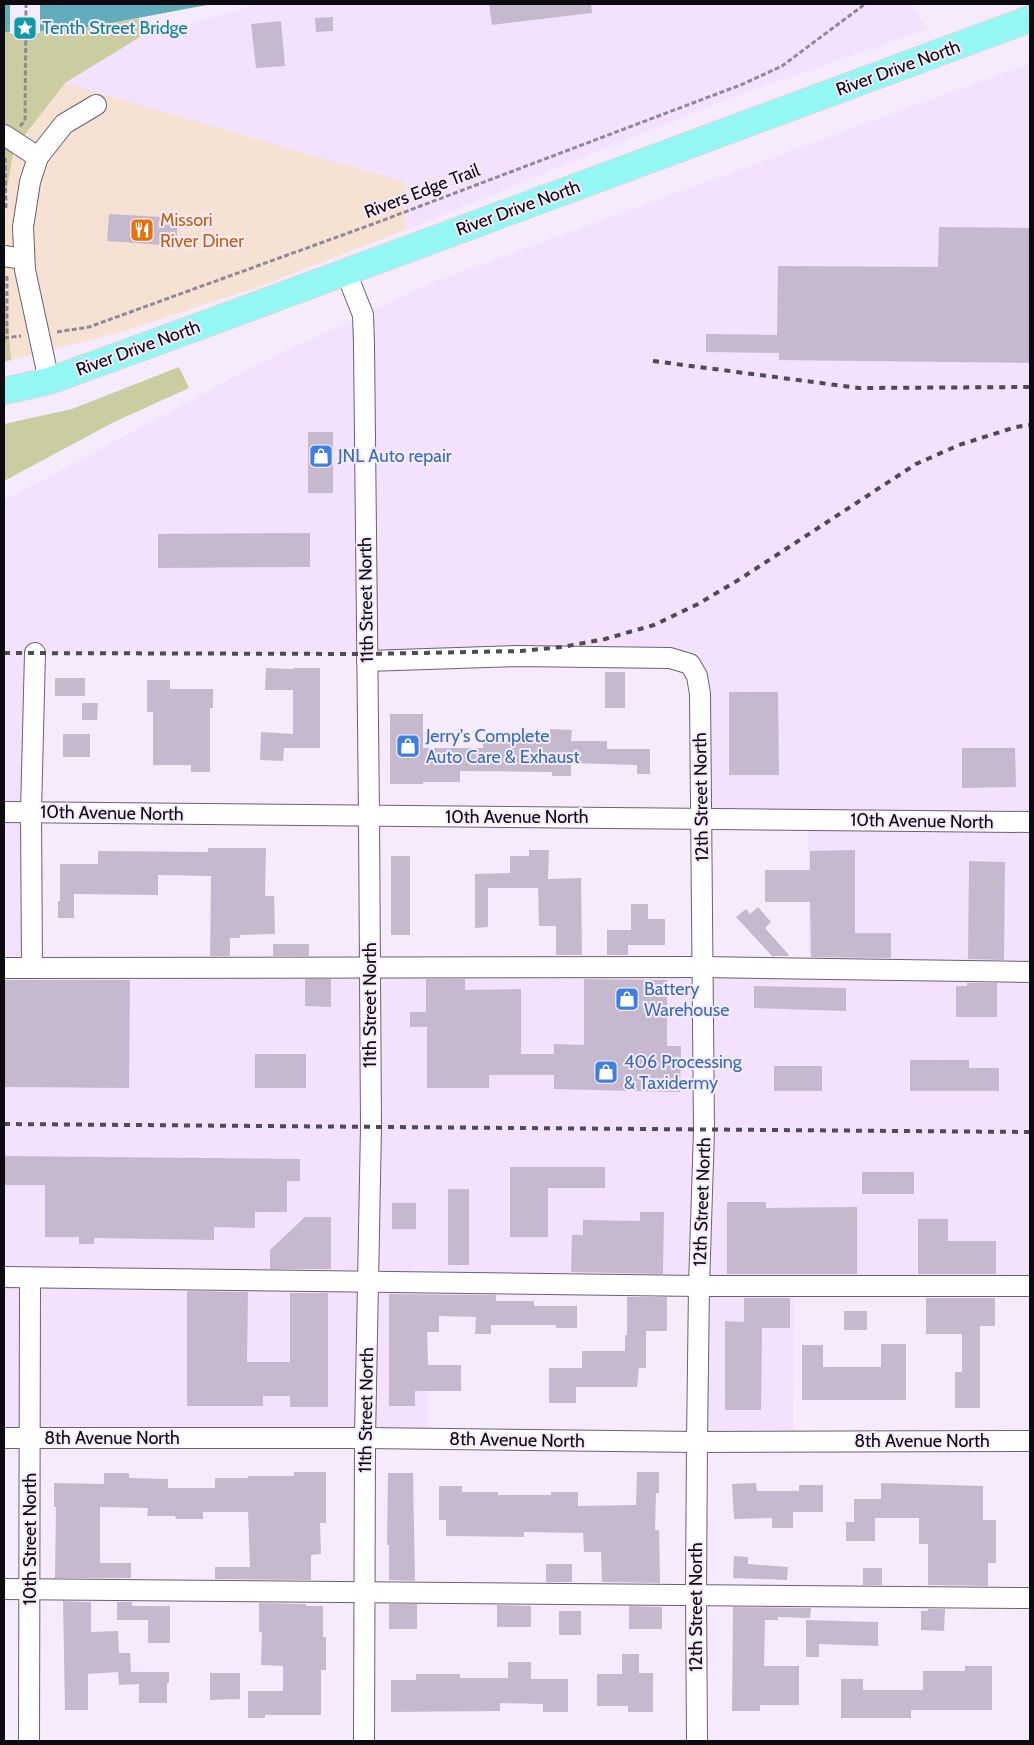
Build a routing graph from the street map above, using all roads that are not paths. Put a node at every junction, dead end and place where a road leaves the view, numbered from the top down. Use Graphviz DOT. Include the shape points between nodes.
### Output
graph roads {
  1 [pos="1030,19"];
  2 [pos="96,105"];
  3 [pos="4,135"];
  4 [pos="38,157"];
  5 [pos="4,256"];
  6 [pos="24,259"];
  7 [pos="346,272"];
  8 [pos="49,381"];
  9 [pos="4,391"];
  10 [pos="35,653"];
  11 [pos="367,661"];
  12 [pos="4,812"];
  13 [pos="31,812"];
  14 [pos="369,816"];
  15 [pos="702,819"];
  16 [pos="1030,822"];
  17 [pos="703,967"];
  18 [pos="4,968"];
  19 [pos="32,968"];
  20 [pos="370,968"];
  21 [pos="1030,972"];
  22 [pos="4,1277"];
  23 [pos="30,1278"];
  24 [pos="368,1282"];
  25 [pos="699,1286"];
  26 [pos="1030,1286"];
  27 [pos="4,1438"];
  28 [pos="30,1438"];
  29 [pos="365,1438"];
  30 [pos="1030,1441"];
  31 [pos="697,1442"];
  32 [pos="4,1589"];
  33 [pos="30,1589"];
  34 [pos="365,1591"];
  35 [pos="696,1594"];
  36 [pos="1030,1598"];
  37 [pos="30,1741"];
  38 [pos="364,1741"];
  39 [pos="697,1741"];
  1 -- 7 [label="main road, River Drive North"];
  2 -- 4 [label="street" via="64,124"];
  3 -- 4 [label="street"];
  4 -- 6 [label="street" via="30,182 23,227"];
  5 -- 6 [label="street"];
  6 -- 8 [label="street"];
  7 -- 8 [label="main road, River Drive North"];
  7 -- 11 [label="street, 11th Street North" via="363,316"];
  8 -- 9 [label="main road, River Drive North"];
  10 -- 13 [label="street"];
  11 -- 14 [label="street, 11th Street North"];
  11 -- 15 [label="street, 12th Street North" via="516,656 641,657 670,658 690,664 697,676 700,694"];
  12 -- 13 [label="street, 10th Avenue North"];
  13 -- 14 [label="street, 10th Avenue North"];
  13 -- 19 [label="street"];
  14 -- 15 [label="street, 10th Avenue North"];
  14 -- 20 [label="street, 11th Street North"];
  15 -- 16 [label="street, 10th Avenue North"];
  15 -- 17 [label="street, 12th Street North"];
  17 -- 20 [label="street"];
  17 -- 21 [label="street"];
  17 -- 25 [label="street, 12th Street North" via="704,1130"];
  18 -- 19 [label="street"];
  19 -- 20 [label="street"];
  20 -- 24 [label="street, 11th Street North"];
  22 -- 23 [label="street"];
  23 -- 24 [label="street"];
  23 -- 28 [label="street, 10th Street North"];
  24 -- 25 [label="street"];
  24 -- 29 [label="street, 11th Street North"];
  25 -- 26 [label="street"];
  25 -- 31 [label="street, 12th Street North"];
  27 -- 28 [label="street, 8th Avenue North"];
  28 -- 29 [label="street, 8th Avenue North"];
  28 -- 33 [label="street, 10th Street North"];
  29 -- 31 [label="street, 8th Avenue North"];
  29 -- 34 [label="street, 11th Street North"];
  30 -- 31 [label="street, 8th Avenue North"];
  31 -- 35 [label="street, 12th Street North"];
  32 -- 33 [label="street"];
  33 -- 34 [label="street"];
  33 -- 37 [label="street, 10th Street North"];
  34 -- 35 [label="street"];
  34 -- 38 [label="street, 11th Street North"];
  35 -- 36 [label="street"];
  35 -- 39 [label="street, 12th Street North"];
}
